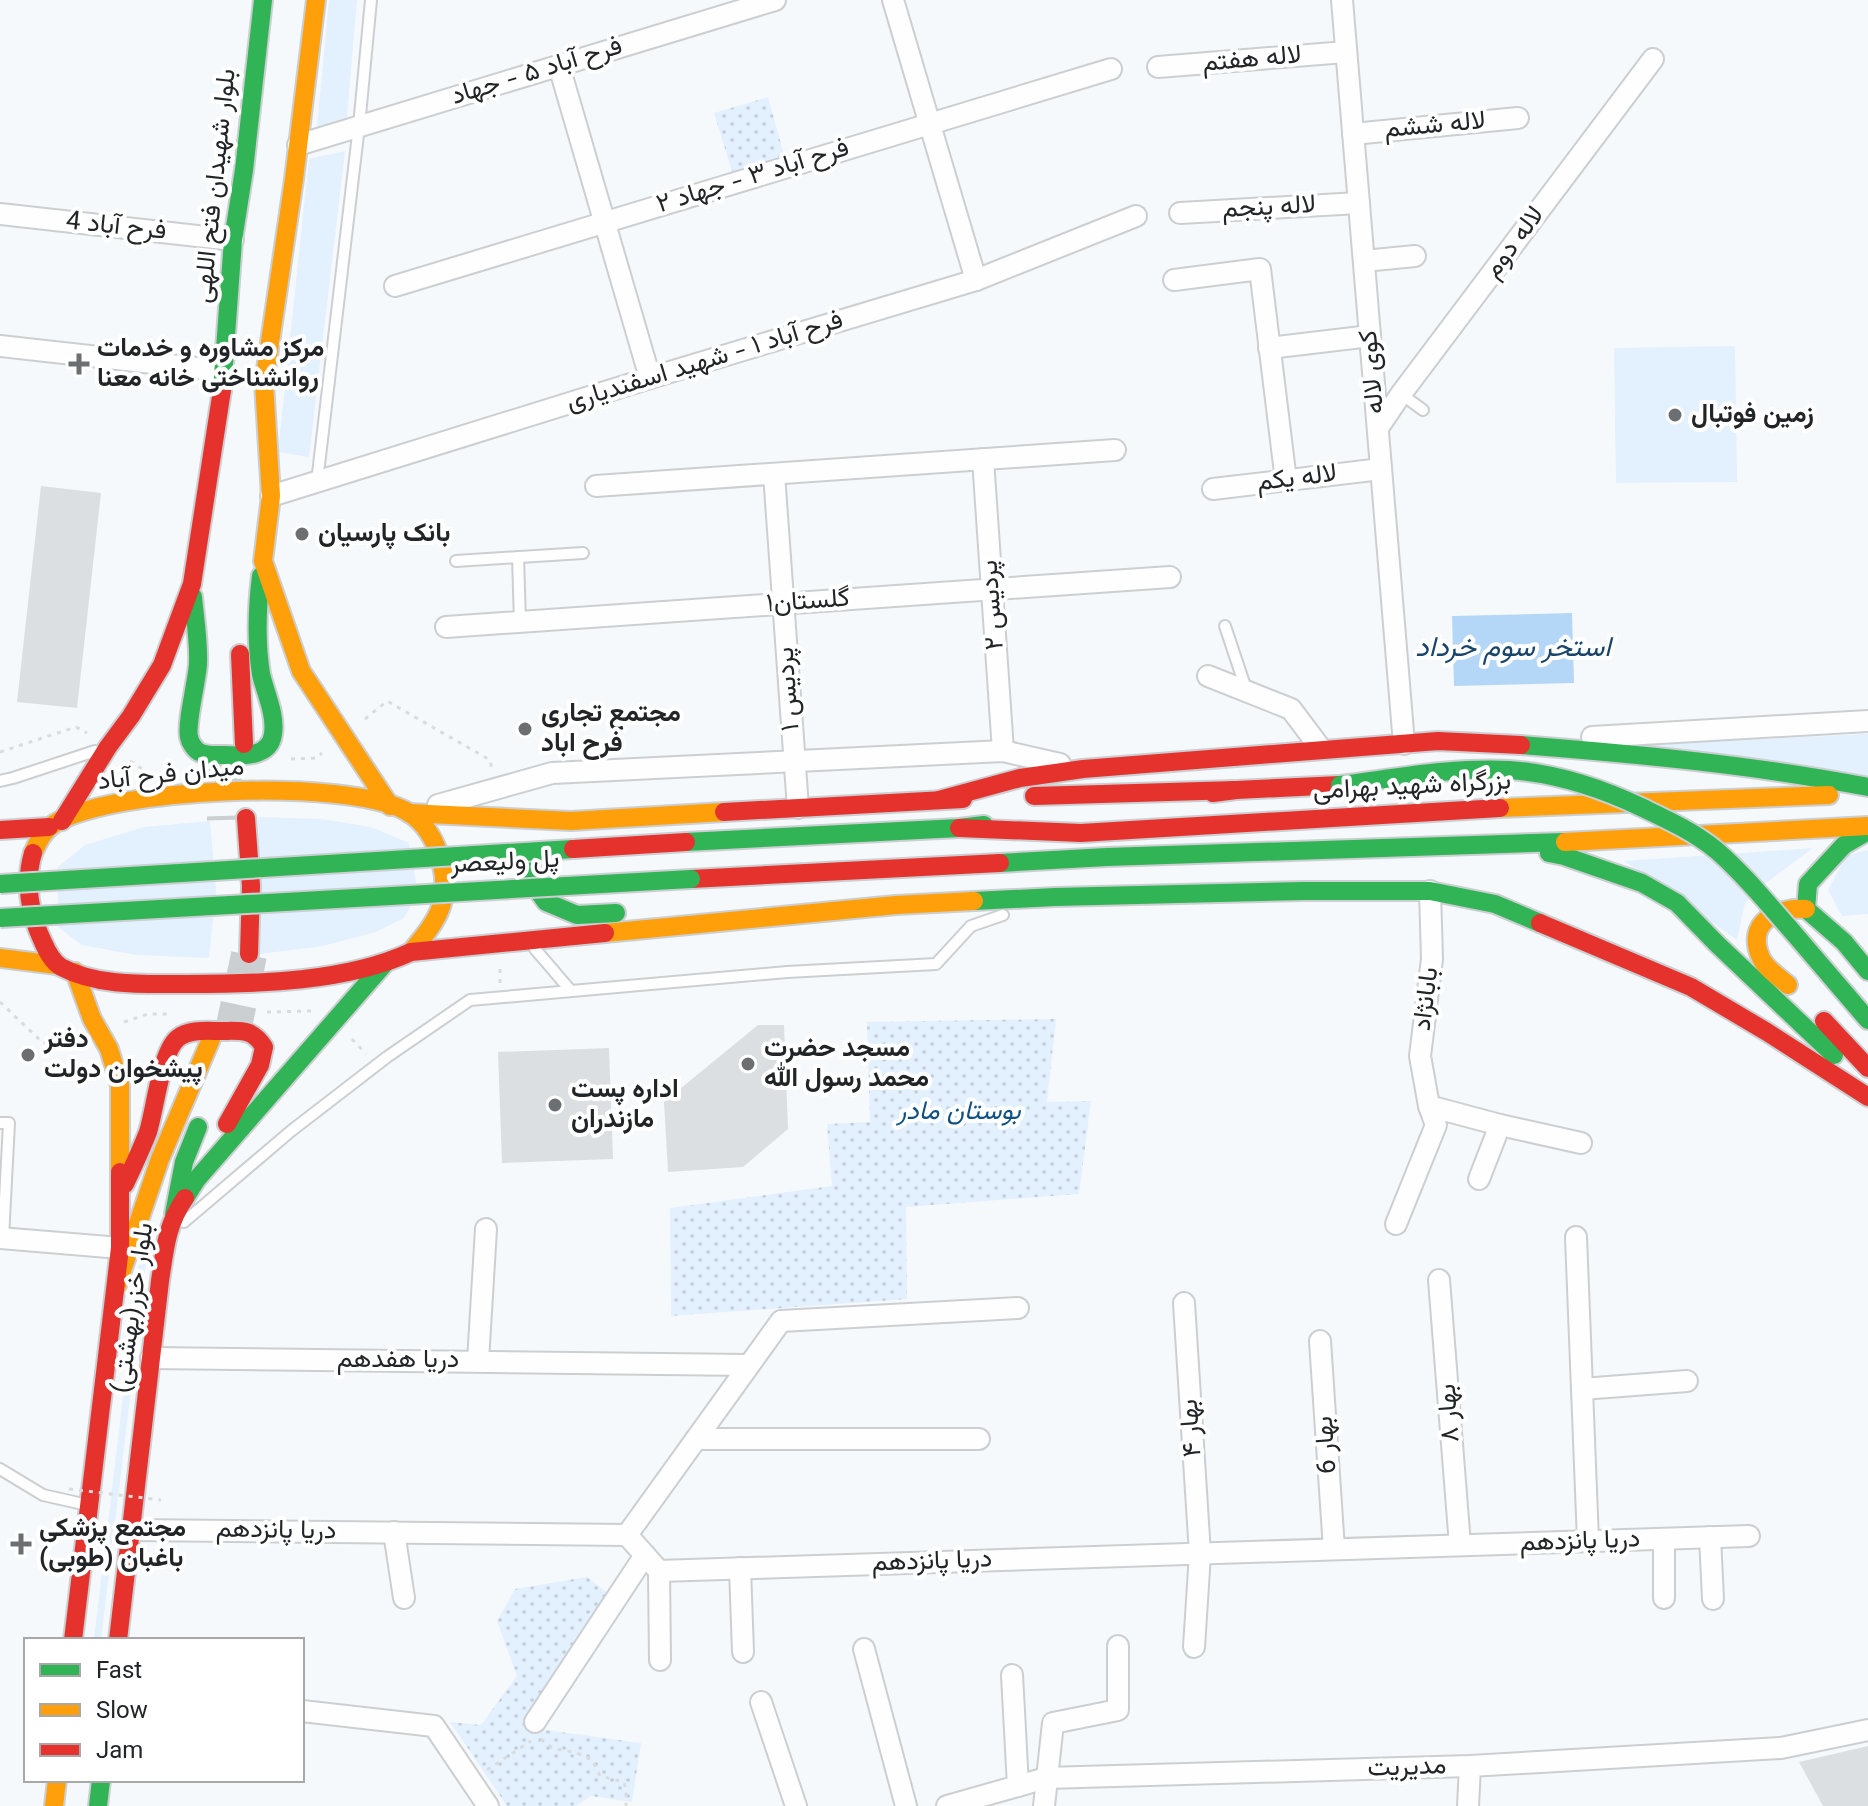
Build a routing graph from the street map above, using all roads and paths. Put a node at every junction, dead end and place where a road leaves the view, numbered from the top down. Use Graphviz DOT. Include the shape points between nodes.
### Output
graph roads {
  1 [pos="263,0"];
  2 [pos="316,0"];
  3 [pos="371,0"];
  4 [pos="775,0"];
  5 [pos="893,0"];
  6 [pos="1342,0"];
  7 [pos="1346,52"];
  8 [pos="1653,59"];
  9 [pos="559,66"];
  10 [pos="1158,67"];
  11 [pos="1111,69"];
  12 [pos="1518,118"];
  13 [pos="930,124"];
  14 [pos="359,126"];
  15 [pos="1353,134"];
  16 [pos="298,145"];
  17 [pos="1359,203"];
  18 [pos="1180,213"];
  19 [pos="0,214"];
  20 [pos="1136,216"];
  21 [pos="605,222"];
  22 [pos="233,240"];
  23 [pos="1415,256"];
  24 [pos="1364,261"];
  25 [pos="976,280"];
  26 [pos="1174,280"];
  27 [pos="395,286"];
  28 [pos="1370,336"];
  29 [pos="0,346"];
  30 [pos="1269,348"];
  31 [pos="650,378"];
  32 [pos="223,380"];
  33 [pos="264,383"];
  34 [pos="1401,394"];
  35 [pos="1423,410"];
  36 [pos="1378,428"];
  37 [pos="1115,450"];
  38 [pos="983,459"];
  39 [pos="1381,469"];
  40 [pos="252,474"];
  41 [pos="774,474"];
  42 [pos="1286,481"];
  43 [pos="317,482"];
  44 [pos="596,486"];
  45 [pos="1213,489"];
  46 [pos="271,496"];
  47 [pos="219,531"];
  48 [pos="583,553"];
  49 [pos="518,557"];
  50 [pos="263,561"];
  51 [pos="456,561"];
  52 [pos="1170,577"];
  53 [pos="192,584"];
  54 [pos="992,590"];
  55 [pos="783,604"];
  56 [pos="520,622"];
  57 [pos="1225,626"];
  58 [pos="446,627"];
  59 [pos="239,632"];
  60 [pos="1208,676"];
  61 [pos="1247,691"];
  62 [pos="1868,721"];
  63 [pos="1495,743"];
  64 [pos="244,744"];
  65 [pos="1404,744"];
  66 [pos="108,747"];
  67 [pos="1321,749"];
  68 [pos="1003,751"];
  69 [pos="794,761"];
  70 [pos="1083,769"];
  71 [pos="0,781"];
  72 [pos="1868,787"];
  73 [pos="1236,790"];
  74 [pos="1868,793"];
  75 [pos="939,800"];
  76 [pos="798,808"];
  77 [pos="400,809"];
  78 [pos="246,818"];
  79 [pos="571,821"];
  80 [pos="55,824"];
  81 [pos="959,828"];
  82 [pos="1868,829"];
  83 [pos="0,830"];
  84 [pos="1492,843"];
  85 [pos="227,847"];
  86 [pos="1348,849"];
  87 [pos="1209,872"];
  88 [pos="1178,877"];
  89 [pos="0,884"];
  90 [pos="1430,891"];
  91 [pos="1055,897"];
  92 [pos="896,905"];
  93 [pos="1806,909"];
  94 [pos="0,918"];
  95 [pos="227,928"];
  96 [pos="529,941"];
  97 [pos="411,952"];
  98 [pos="249,954"];
  99 [pos="0,958"];
  100 [pos="385,963"];
  101 [pos="57,965"];
  102 [pos="1868,971"];
  103 [pos="75,972"];
  104 [pos="571,991"];
  105 [pos="335,1020"];
  106 [pos="1868,1020"];
  107 [pos="211,1039"];
  108 [pos="376,1065"];
  109 [pos="1868,1068"];
  110 [pos="1868,1085"];
  111 [pos="1868,1097"];
  112 [pos="1429,1106"];
  113 [pos="205,1108"];
  114 [pos="0,1123"];
  115 [pos="1500,1125"];
  116 [pos="1581,1143"];
  117 [pos="197,1179"];
  118 [pos="1479,1179"];
  119 [pos="120,1195"];
  120 [pos="174,1214"];
  121 [pos="1396,1224"];
  122 [pos="486,1229"];
  123 [pos="167,1236"];
  124 [pos="1576,1237"];
  125 [pos="2,1238"];
  126 [pos="120,1248"];
  127 [pos="1439,1280"];
  128 [pos="115,1291"];
  129 [pos="1184,1303"];
  130 [pos="1018,1308"];
  131 [pos="1320,1341"];
  132 [pos="151,1358"];
  133 [pos="478,1361"];
  134 [pos="749,1365"];
  135 [pos="1687,1381"];
  136 [pos="1582,1389"];
  137 [pos="696,1439"];
  138 [pos="979,1439"];
  139 [pos="0,1469"];
  140 [pos="69,1489"];
  141 [pos="161,1500"];
  142 [pos="89,1506"];
  143 [pos="131,1530"];
  144 [pos="394,1532"];
  145 [pos="627,1535"];
  146 [pos="1749,1536"];
  147 [pos="1710,1537"];
  148 [pos="1664,1539"];
  149 [pos="1588,1541"];
  150 [pos="1460,1545"];
  151 [pos="1334,1549"];
  152 [pos="1200,1554"];
  153 [pos="645,1555"];
  154 [pos="740,1568"];
  155 [pos="659,1571"];
  156 [pos="404,1598"];
  157 [pos="1664,1598"];
  158 [pos="1713,1599"];
  159 [pos="73,1638"];
  160 [pos="118,1638"];
  161 [pos="1118,1646"];
  162 [pos="1194,1647"];
  163 [pos="864,1649"];
  164 [pos="743,1652"];
  165 [pos="660,1660"];
  166 [pos="1012,1675"];
  167 [pos="761,1702"];
  168 [pos="304,1711"];
  169 [pos="535,1722"];
  170 [pos="1868,1730"];
  171 [pos="1470,1766"];
  172 [pos="1046,1778"];
  173 [pos="471,1781"];
  174 [pos="57,1782"];
  175 [pos="101,1782"];
  176 [pos="1018,1786"];
  177 [pos="54,1806"];
  178 [pos="98,1806"];
  179 [pos="488,1806"];
  180 [pos="626,1806"];
  181 [pos="796,1806"];
  182 [pos="906,1806"];
  183 [pos="947,1806"];
  184 [pos="1044,1806"];
  185 [pos="1468,1806"];
  1 -- 22 [label="main road, بلوار شهیدان فتح اللهی"];
  2 -- 16 [label="main road"];
  3 -- 14 [label="lane"];
  4 -- 9 [label="street, فرح آباد ۵ - جهاد"];
  5 -- 13 [label="street"];
  6 -- 7 [label="street, کوی لاله"];
  7 -- 10 [label="street, لاله هفتم"];
  7 -- 15 [label="street, کوی لاله"];
  8 -- 34 [label="street, لاله دوم"];
  9 -- 14 [label="street, فرح آباد ۵ - جهاد"];
  9 -- 21 [label="street"];
  11 -- 13 [label="street, فرح آباد ۳ - جهاد ۲"];
  12 -- 15 [label="street, لاله ششم"];
  13 -- 21 [label="street, فرح آباد ۳ - جهاد ۲"];
  13 -- 25 [label="street"];
  14 -- 16 [label="street, فرح آباد ۵ - جهاد"];
  14 -- 43 [label="lane"];
  15 -- 17 [label="street, کوی لاله"];
  16 -- 33 [label="main road"];
  17 -- 18 [label="street, لاله پنجم"];
  17 -- 24 [label="street, کوی لاله"];
  19 -- 22 [label="street, فرح آباد 4"];
  20 -- 25 [label="street, فرح آباد ۱ - شهید اسفندیاری"];
  21 -- 27 [label="street, فرح آباد ۳ - جهاد ۲"];
  21 -- 31 [label="street"];
  22 -- 32 [label="main road, بلوار شهیدان فتح اللهی"];
  23 -- 24 [label="street"];
  24 -- 28 [label="street, کوی لاله"];
  25 -- 31 [label="street, فرح آباد ۱ - شهید اسفندیاری"];
  26 -- 30 [label="street" via="1260,269"];
  28 -- 30 [label="street"];
  28 -- 36 [label="street, کوی لاله"];
  29 -- 32 [label="street"];
  30 -- 42 [label="street"];
  31 -- 43 [label="street, فرح آباد ۱ - شهید اسفندیاری"];
  32 -- 47 [label="main road"];
  32 -- 53 [label="main road, بلوار شهیدان فتح اللهی"];
  33 -- 40 [label="main road"];
  33 -- 46 [label="main road"];
  34 -- 35 [label="lane"];
  34 -- 36 [label="street, لاله دوم"];
  36 -- 39 [label="street, کوی لاله"];
  37 -- 38 [label="street"];
  38 -- 41 [label="street"];
  38 -- 54 [label="street, پردیس ۲"];
  39 -- 42 [label="street, لاله یکم"];
  39 -- 65 [label="street, کوی لاله"];
  41 -- 44 [label="street"];
  41 -- 55 [label="street, پردیس ۱"];
  42 -- 45 [label="street, لاله یکم"];
  43 -- 46 [label="street, فرح آباد ۱ - شهید اسفندیاری"];
  46 -- 50 [label="main road"];
  48 -- 49 [label="lane"];
  49 -- 51 [label="lane"];
  49 -- 56 [label="lane"];
  50 -- 53 [label="main road" via="260,665 274,729 271,742 253,755 210,755 191,745 198,662"];
  50 -- 77 [label="main road" via="301,671"];
  52 -- 54 [label="street, گلستان۱"];
  53 -- 66 [label="main road, بلوار شهیدان فتح اللهی" via="162,665"];
  54 -- 55 [label="street, گلستان۱"];
  54 -- 68 [label="street, پردیس ۲"];
  55 -- 56 [label="street, گلستان۱"];
  55 -- 69 [label="street, پردیس ۱"];
  56 -- 58 [label="street, گلستان۱"];
  57 -- 61 [label="lane"];
  59 -- 64 [label="main road"];
  60 -- 61 [label="street"];
  61 -- 67 [label="street" via="1291,709"];
  62 -- 63 [label="street"];
  63 -- 65 [label="main road"];
  63 -- 72 [label="main road" via="1801,774"];
  65 -- 67 [label="main road"];
  66 -- 71 [label="lane"];
  66 -- 80 [label="main road, بلوار شهیدان فتح اللهی"];
  67 -- 70 [label="main road"];
  68 -- 69 [label="street"];
  68 -- 70 [label="street"];
  69 -- 76 [label="street, پردیس ۱"];
  69 -- 77 [label="street" via="552,773"];
  70 -- 75 [label="main road" via="1020,778"];
  73 -- 75 [label="main road"];
  73 -- 81 [label="main road"];
  73 -- 106 [label="main road, bridge" via="1487,770 1566,779 1625,799 1706,841 1739,871"];
  74 -- 81 [label="main road, بزرگراه شهید بهرامی" via="1469,809 1081,833"];
  75 -- 76 [label="main road, میدان فرح آباد"];
  76 -- 79 [label="main road, میدان فرح آباد"];
  77 -- 79 [label="main road, میدان فرح آباد"];
  77 -- 80 [label="main road, میدان فرح آباد" via="338,794 186,794 119,802"];
  77 -- 97 [label="main road" via="436,842 445,875 444,907"];
  78 -- 98 [label="main road"];
  79 -- 92 [label="main road" via="541,839 531,866 534,885 546,902 577,915"];
  80 -- 83 [label="main road, میدان فرح آباد"];
  80 -- 101 [label="main road" via="31,856 27,891 37,931"];
  81 -- 89 [label="main road, پل ولیعصر, bridge"];
  82 -- 84 [label="main road"];
  82 -- 93 [label="main road" via="1844,845 1808,884"];
  84 -- 86 [label="main road"];
  84 -- 110 [label="main road" via="1564,856 1642,883 1677,903"];
  85 -- 95 [label="main road"];
  86 -- 87 [label="main road"];
  86 -- 94 [label="main road, پل ولیعصر, bridge" via="1013,861"];
  88 -- 91 [label="main road"];
  90 -- 91 [label="main road"];
  90 -- 111 [label="main road" via="1495,904 1691,987"];
  90 -- 112 [label="street, بابانژاد" via="1432,959 1420,1056"];
  91 -- 92 [label="main road"];
  91 -- 104 [label="lane" via="971,926 936,964"];
  92 -- 96 [label="main road"];
  93 -- 102 [label="main road"];
  93 -- 109 [label="main road" via="1774,913 1765,920 1756,946 1763,962"];
  96 -- 97 [label="main road"];
  96 -- 104 [label="lane"];
  97 -- 100 [label="main road"];
  99 -- 101 [label="main road"];
  100 -- 103 [label="main road" via="262,983 156,984"];
  100 -- 105 [label="main road, بلوار خزر(بهشتی)"];
  101 -- 103 [label="main road"];
  103 -- 119 [label="main road, بلوار خزر(بهشتی)" via="120,1085"];
  104 -- 108 [label="lane" via="470,1000"];
  105 -- 108 [label="path"];
  105 -- 117 [label="main road, بلوار خزر(بهشتی)"];
  107 -- 128 [label="main road" via="160,1159"];
  108 -- 123 [label="lane"];
  112 -- 115 [label="street"];
  112 -- 121 [label="street, بابانژاد" via="1436,1125"];
  113 -- 120 [label="main road" via="184,1162"];
  114 -- 125 [label="lane" via="9,1123"];
  115 -- 116 [label="street"];
  115 -- 118 [label="street"];
  117 -- 119 [label="main road" via="260,1065 264,1047 258,1036 246,1031 194,1032 175,1040 148,1133"];
  117 -- 120 [label="main road, بلوار خزر(بهشتی)"];
  119 -- 126 [label="main road, بلوار خزر(بهشتی)"];
  120 -- 123 [label="main road, بلوار خزر(بهشتی)"];
  122 -- 133 [label="street"];
  123 -- 132 [label="main road, بلوار خزر(بهشتی)"];
  124 -- 136 [label="street"];
  125 -- 126 [label="street"];
  126 -- 128 [label="main road, بلوار خزر(بهشتی)"];
  127 -- 150 [label="street, بهار ۸"];
  128 -- 142 [label="main road, بلوار خزر(بهشتی)"];
  129 -- 152 [label="street, بهار ۴"];
  130 -- 134 [label="street" via="781,1321"];
  131 -- 151 [label="street, بهار 6"];
  132 -- 133 [label="street, دریا هفدهم"];
  132 -- 143 [label="main road, بلوار خزر(بهشتی)"];
  133 -- 134 [label="street, دریا هفدهم"];
  134 -- 137 [label="street"];
  135 -- 136 [label="street"];
  136 -- 149 [label="street"];
  137 -- 138 [label="street"];
  137 -- 145 [label="street"];
  139 -- 142 [label="lane" via="43,1495"];
  140 -- 141 [label="path, bridge"];
  142 -- 159 [label="main road, بلوار خزر(بهشتی)"];
  143 -- 144 [label="street, دریا پانزدهم"];
  143 -- 160 [label="main road, بلوار خزر(بهشتی)"];
  144 -- 145 [label="street, دریا پانزدهم"];
  144 -- 156 [label="street"];
  145 -- 153 [label="street"];
  146 -- 147 [label="street, دریا پانزدهم"];
  147 -- 148 [label="street, دریا پانزدهم"];
  147 -- 158 [label="street"];
  148 -- 149 [label="street, دریا پانزدهم"];
  148 -- 157 [label="street"];
  149 -- 150 [label="street, دریا پانزدهم"];
  150 -- 151 [label="street, دریا پانزدهم"];
  151 -- 152 [label="street, دریا پانزدهم"];
  152 -- 154 [label="street, دریا پانزدهم"];
  152 -- 162 [label="street, بهار ۴"];
  153 -- 155 [label="street"];
  153 -- 169 [label="street"];
  154 -- 155 [label="street, دریا پانزدهم"];
  154 -- 164 [label="street"];
  155 -- 165 [label="street"];
  161 -- 172 [label="street" via="1118,1710 1053,1723"];
  163 -- 182 [label="street"];
  166 -- 176 [label="street"];
  167 -- 181 [label="street"];
  168 -- 173 [label="street" via="434,1726"];
  170 -- 171 [label="street, مدیریت" via="1781,1748"];
  171 -- 172 [label="street, مدیریت"];
  171 -- 185 [label="street"];
  172 -- 176 [label="street, مدیریت"];
  172 -- 184 [label="street"];
  173 -- 179 [label="street"];
  173 -- 180 [label="path" via="538,1737 552,1748 592,1760 600,1776 624,1782"];
  174 -- 177 [label="main road"];
  175 -- 178 [label="main road"];
  176 -- 183 [label="street, مدیریت"];
}
